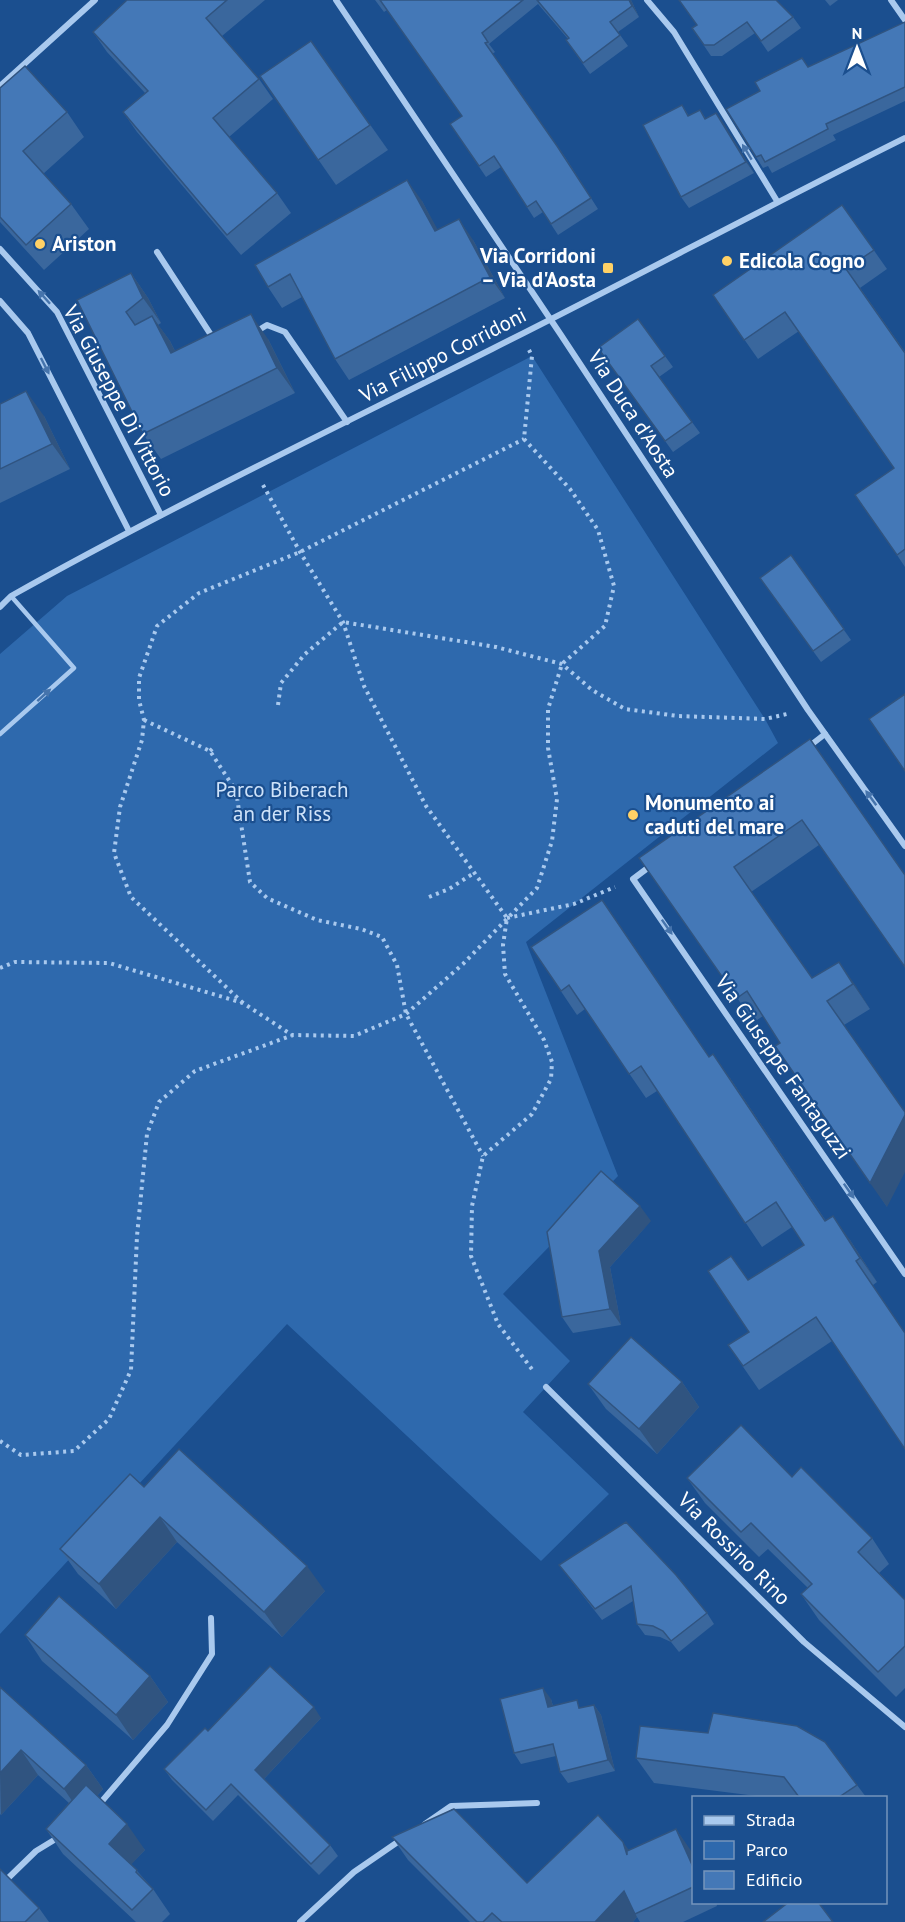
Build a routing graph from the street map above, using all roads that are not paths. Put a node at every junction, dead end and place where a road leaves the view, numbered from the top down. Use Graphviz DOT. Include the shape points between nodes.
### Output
graph roads {
  1 [pos="95,0"];
  2 [pos="336,0"];
  3 [pos="647,0"];
  4 [pos="891,0"];
  5 [pos="905,20"];
  6 [pos="0,86"];
  7 [pos="905,138"];
  8 [pos="777,201"];
  9 [pos="0,249"];
  10 [pos="157,252"];
  11 [pos="0,301"];
  12 [pos="551,320"];
  13 [pos="223,339"];
  14 [pos="243,340"];
  15 [pos="347,422"];
  16 [pos="161,515"];
  17 [pos="129,531"];
  18 [pos="11,596"];
  19 [pos="0,607"];
  20 [pos="0,734"];
  21 [pos="825,734"];
  22 [pos="796,756"];
  23 [pos="905,846"];
  24 [pos="662,857"];
  25 [pos="905,1274"];
  26 [pos="546,1387"];
  27 [pos="211,1618"];
  28 [pos="905,1727"];
  29 [pos="537,1803"];
  30 [pos="92,1814"];
  31 [pos="422,1826"];
  32 [pos="412,1832"];
  33 [pos="65,1834"];
  34 [pos="0,1886"];
  35 [pos="300,1922"];
  1 -- 6 [label="street"];
  2 -- 12 [label="street, Via Duca d'Aosta"];
  8 -- 3 [label="street, one-way" via="674,32"];
  4 -- 5 [label="street"];
  7 -- 8 [label="street, Via Filippo Corridoni"];
  8 -- 12 [label="street, Via Filippo Corridoni"];
  16 -- 9 [label="street, Via Giuseppe Di Vittorio, one-way" via="57,312"];
  10 -- 13 [label="street" via="213,338"];
  11 -- 17 [label="street, one-way" via="28,333"];
  12 -- 15 [label="street, Via Filippo Corridoni"];
  12 -- 21 [label="street, Via Duca d'Aosta"];
  14 -- 15 [label="street" via="267,325 285,332"];
  15 -- 16 [label="street, Via Filippo Corridoni"];
  16 -- 17 [label="street, Via Filippo Corridoni"];
  17 -- 18 [label="street, Via Filippo Corridoni"];
  18 -- 19 [label="street, Via Filippo Corridoni"];
  20 -- 18 [label="lane, one-way" via="74,668"];
  21 -- 22 [label="street"];
  23 -- 21 [label="street, Via Duca d'Aosta, one-way"];
  24 -- 25 [label="street, Via Giuseppe Fantaguzzi, one-way" via="633,879"];
  26 -- 28 [label="street, Via Rossino Rino" via="804,1642"];
  27 -- 30 [label="street" via="212,1654 167,1725"];
  29 -- 31 [label="street" via="451,1806"];
  32 -- 35 [label="street" via="354,1872"];
  33 -- 34 [label="street" via="36,1851"];
}
